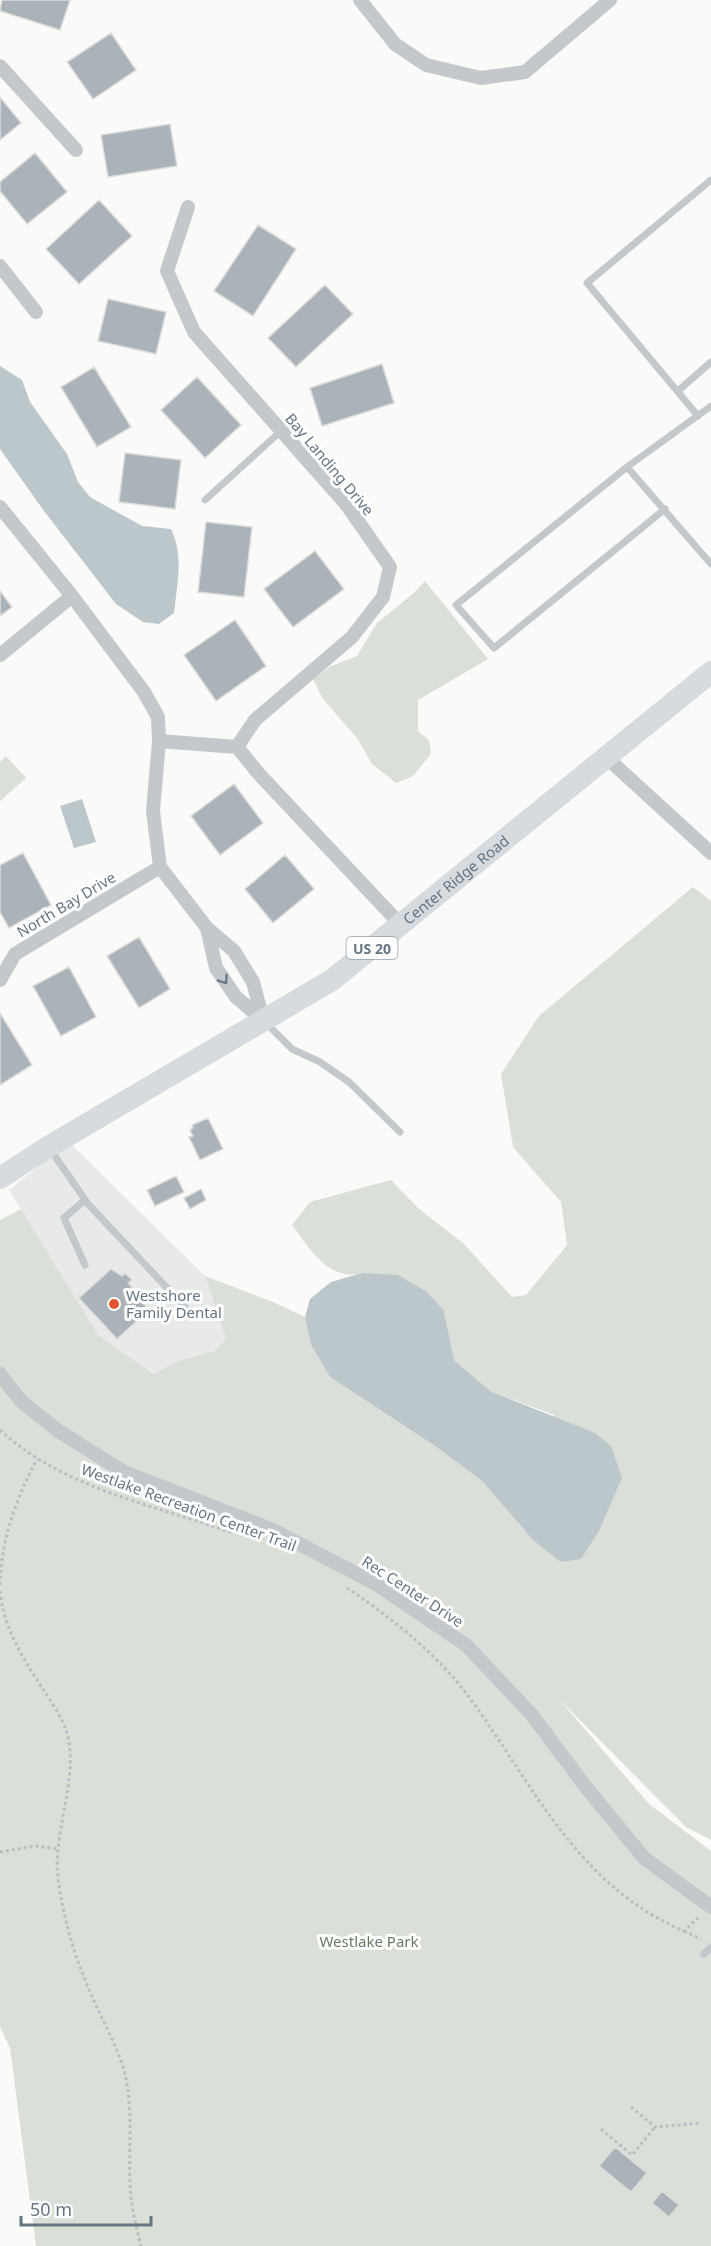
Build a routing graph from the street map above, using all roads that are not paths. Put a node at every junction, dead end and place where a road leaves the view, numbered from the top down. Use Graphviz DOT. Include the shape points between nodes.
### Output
graph roads {
  1 [pos="360,0"];
  2 [pos="610,0"];
  3 [pos="0,66"];
  4 [pos="76,150"];
  5 [pos="711,180"];
  6 [pos="188,207"];
  7 [pos="0,266"];
  8 [pos="36,312"];
  9 [pos="711,362"];
  10 [pos="679,390"];
  11 [pos="711,406"];
  12 [pos="698,416"];
  13 [pos="281,431"];
  14 [pos="627,467"];
  15 [pos="205,500"];
  16 [pos="0,507"];
  17 [pos="665,509"];
  18 [pos="711,564"];
  19 [pos="72,596"];
  20 [pos="0,655"];
  21 [pos="711,672"];
  22 [pos="159,741"];
  23 [pos="237,747"];
  24 [pos="606,757"];
  25 [pos="711,853"];
  26 [pos="160,867"];
  27 [pos="401,925"];
  28 [pos="207,928"];
  29 [pos="0,980"];
  30 [pos="263,1020"];
  31 [pos="400,1132"];
  32 [pos="48,1147"];
  33 [pos="0,1178"];
  34 [pos="85,1200"];
  35 [pos="85,1264"];
  36 [pos="185,1307"];
  37 [pos="0,1374"];
  38 [pos="707,1910"];
  39 [pos="711,1947"];
  40 [pos="704,1954"];
  1 -- 2 [label="street" via="395,44 426,65 481,78 525,72"];
  3 -- 4 [label="street"];
  5 -- 10 [label="lane" via="587,283"];
  6 -- 13 [label="street, Bay Landing Drive" via="167,271 194,332"];
  7 -- 8 [label="street"];
  9 -- 10 [label="lane"];
  10 -- 12 [label="lane"];
  11 -- 12 [label="lane"];
  12 -- 14 [label="lane"];
  13 -- 15 [label="lane"];
  13 -- 23 [label="street, Bay Landing Drive" via="346,504 390,567 383,597 352,637 255,720"];
  14 -- 17 [label="lane"];
  14 -- 17 [label="lane" via="456,605 494,648"];
  16 -- 19 [label="street"];
  17 -- 18 [label="lane"];
  19 -- 20 [label="street"];
  19 -- 22 [label="street" via="159,717"];
  21 -- 24 [label="main road, Center Ridge Road / US 20"];
  22 -- 23 [label="street"];
  22 -- 26 [label="street" via="153,812"];
  23 -- 27 [label="street"];
  24 -- 25 [label="street"];
  24 -- 27 [label="main road, Center Ridge Road / US 20"];
  26 -- 28 [label="street"];
  26 -- 29 [label="street, North Bay Drive" via="15,954"];
  27 -- 30 [label="main road, Center Ridge Road / US 20" via="332,980"];
  28 -- 30 [label="street" via="234,951 253,982"];
  28 -- 30 [label="street, one-way" via="216,968 236,997"];
  30 -- 31 [label="lane" via="283,1042 349,1082"];
  30 -- 32 [label="main road, Center Ridge Road / US 20"];
  32 -- 33 [label="main road, Center Ridge Road / US 20"];
  32 -- 34 [label="lane"];
  34 -- 35 [label="lane" via="64,1218"];
  34 -- 36 [label="lane"];
  37 -- 38 [label="street, Rec Center Drive" via="21,1401 57,1430 124,1472 273,1530 376,1584 466,1645 532,1715 644,1858"];
  39 -- 40 [label="lane"];
}
